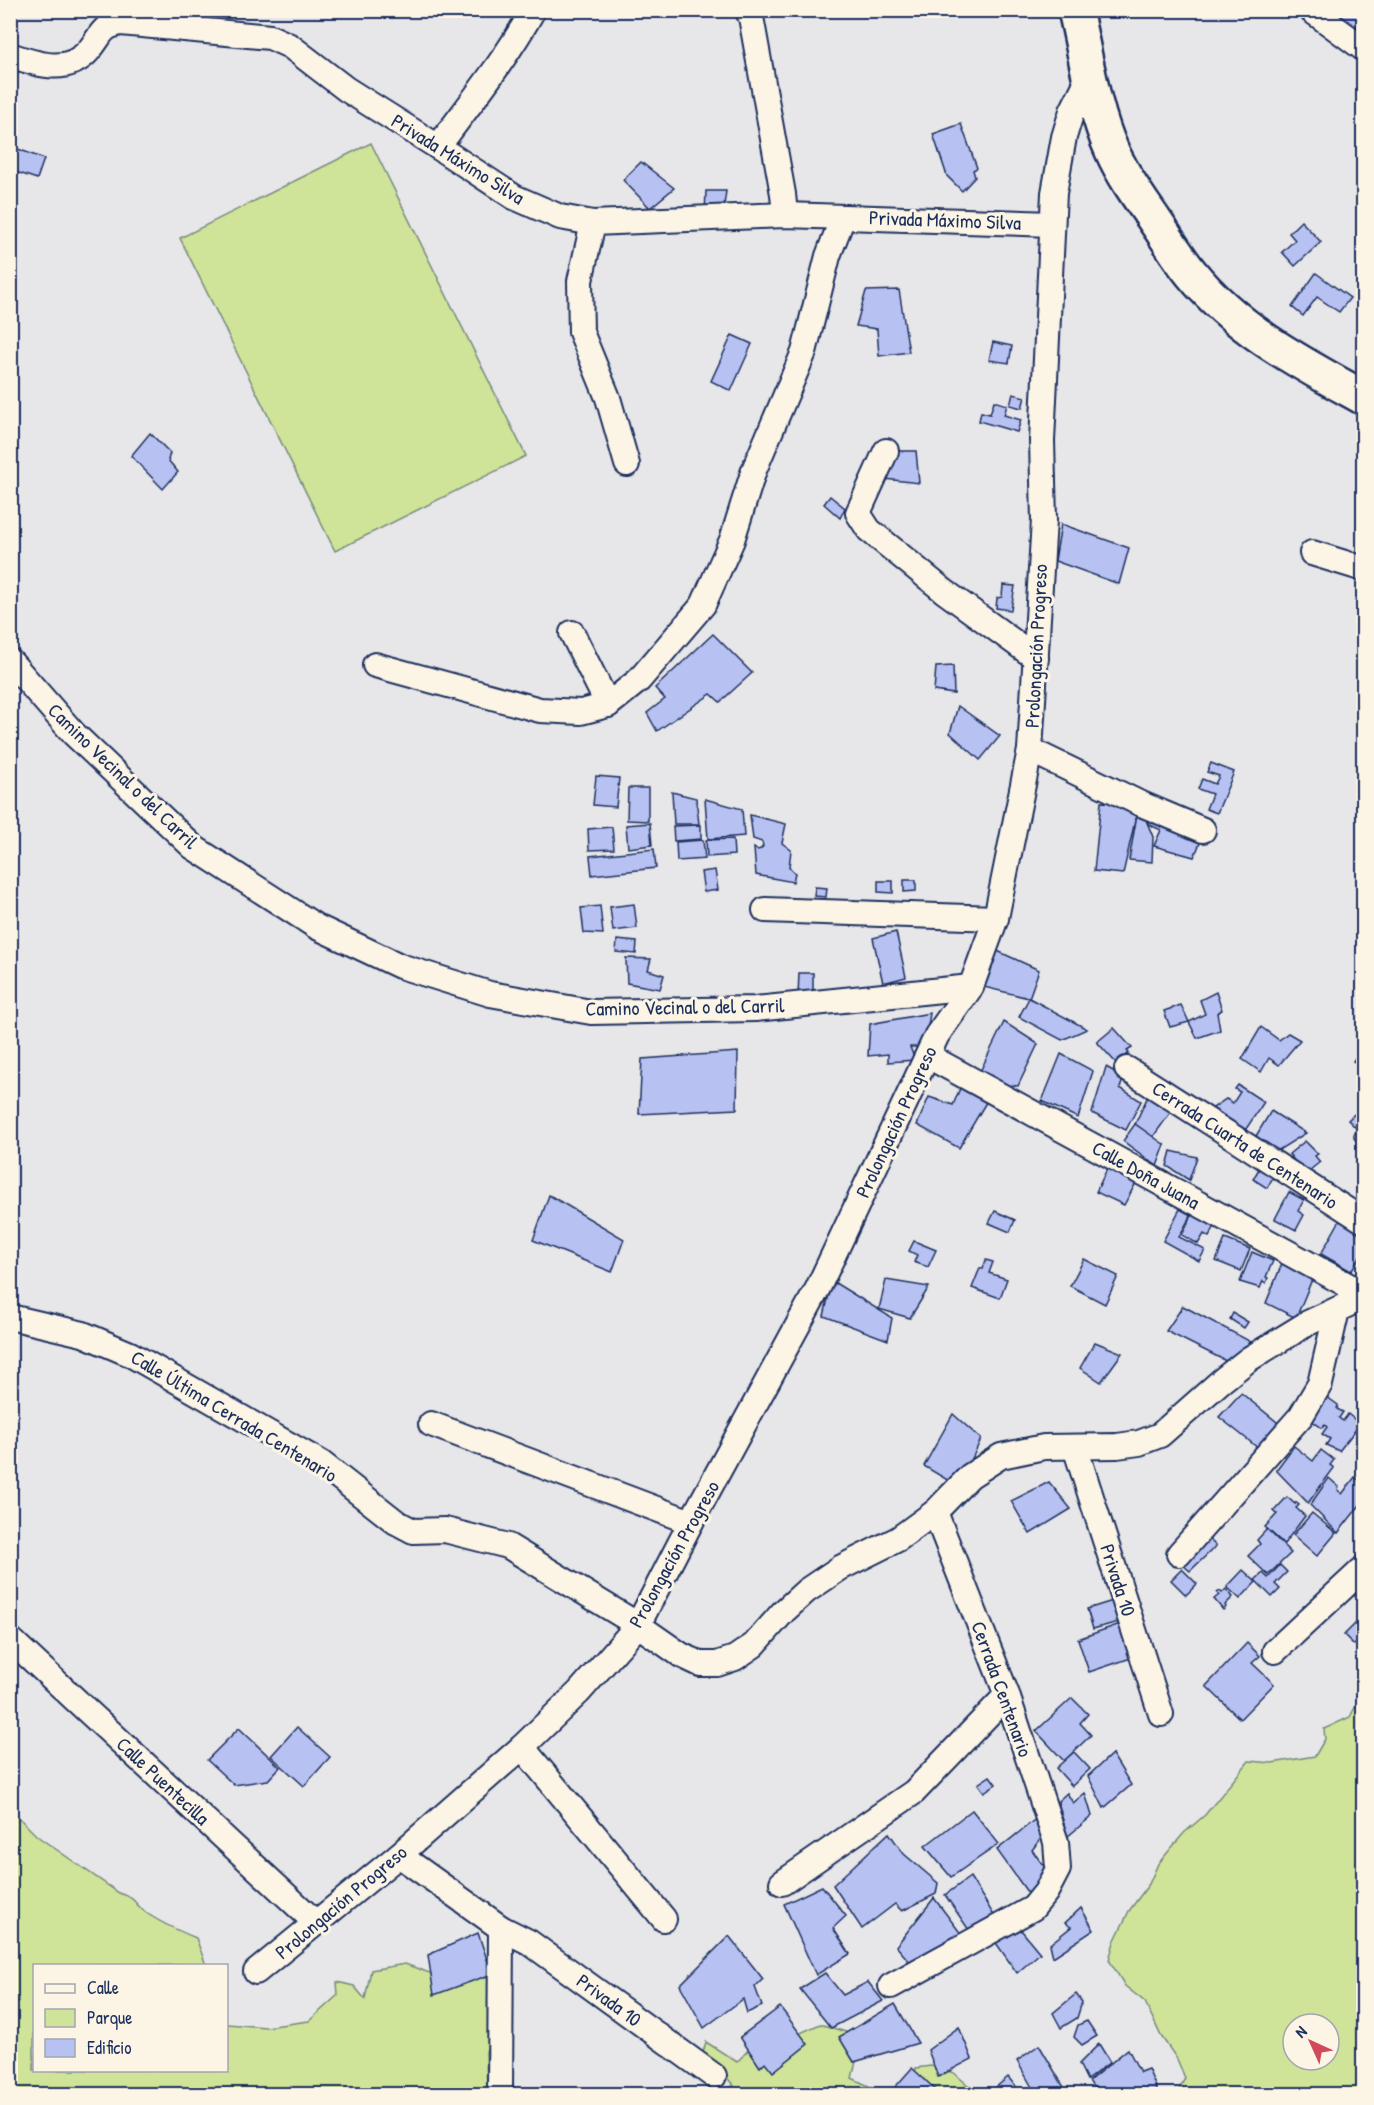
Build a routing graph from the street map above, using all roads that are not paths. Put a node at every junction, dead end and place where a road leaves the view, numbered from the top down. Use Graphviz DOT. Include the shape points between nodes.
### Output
graph roads {
  1 [pos="532,10"];
  2 [pos="747,10"];
  3 [pos="1075,10"];
  4 [pos="1311,10"];
  5 [pos="1364,49"];
  6 [pos="10,55"];
  7 [pos="1090,75"];
  8 [pos="438,147"];
  9 [pos="785,215"];
  10 [pos="843,217"];
  11 [pos="593,223"];
  12 [pos="1052,224"];
  13 [pos="1364,398"];
  14 [pos="886,450"];
  15 [pos="627,464"];
  16 [pos="1312,553"];
  17 [pos="1364,569"];
  18 [pos="572,633"];
  19 [pos="1036,658"];
  20 [pos="12,663"];
  21 [pos="375,665"];
  22 [pos="608,705"];
  23 [pos="1030,750"];
  24 [pos="1203,830"];
  25 [pos="765,910"];
  26 [pos="996,918"];
  27 [pos="971,987"];
  28 [pos="928,1056"];
  29 [pos="1127,1069"];
  30 [pos="1364,1221"];
  31 [pos="1364,1296"];
  32 [pos="1337,1310"];
  33 [pos="10,1317"];
  34 [pos="431,1424"];
  35 [pos="1075,1447"];
  36 [pos="935,1512"];
  37 [pos="691,1522"];
  38 [pos="1179,1554"];
  39 [pos="1364,1568"];
  40 [pos="638,1625"];
  41 [pos="10,1639"];
  42 [pos="1275,1652"];
  43 [pos="1007,1695"];
  44 [pos="1161,1714"];
  45 [pos="522,1746"];
  46 [pos="399,1855"];
  47 [pos="782,1883"];
  48 [pos="664,1919"];
  49 [pos="316,1923"];
  50 [pos="501,1928"];
  51 [pos="256,1972"];
  52 [pos="891,1986"];
  53 [pos="714,2076"];
  54 [pos="500,2094"];
  1 -- 8 [label="street" via="521,32"];
  2 -- 9 [label="street"];
  3 -- 7 [label="street"];
  4 -- 5 [label="street"];
  6 -- 8 [label="street, Privada Máximo Silva" via="46,67 79,60 100,33 121,23 270,37 290,46 346,89"];
  7 -- 12 [label="street, Prolongación Progreso" via="1064,137"];
  7 -- 13 [label="street" via="1112,153 1191,273 1252,331"];
  8 -- 11 [label="street, Privada Máximo Silva" via="514,197 560,217"];
  9 -- 10 [label="street, Privada Máximo Silva"];
  9 -- 11 [label="street, Privada Máximo Silva"];
  10 -- 12 [label="street, Privada Máximo Silva"];
  10 -- 22 [label="street" via="828,256 804,352 703,605 639,680"];
  11 -- 15 [label="street" via="580,281 581,332 608,398"];
  12 -- 19 [label="street, Prolongación Progreso"];
  14 -- 19 [label="street" via="858,513 869,530"];
  16 -- 17 [label="street"];
  18 -- 22 [label="street"];
  19 -- 23 [label="street, Prolongación Progreso"];
  20 -- 27 [label="street, Camino Vecinal o del Carril" via="74,734 193,847 317,927 400,966 490,994 591,1012 755,1010"];
  21 -- 22 [label="street" via="540,710 581,712"];
  23 -- 24 [label="street"];
  23 -- 26 [label="street, Prolongación Progreso"];
  25 -- 26 [label="street"];
  26 -- 27 [label="street, Prolongación Progreso"];
  27 -- 28 [label="street, Prolongación Progreso" via="937,1035"];
  28 -- 31 [label="street, Calle Doña Juana"];
  28 -- 37 [label="street, Prolongación Progreso" via="817,1290"];
  29 -- 30 [label="street, Cerrada Cuarta de Centenario"];
  31 -- 32 [label="street, Calle Última Cerrada Centenario"];
  32 -- 35 [label="street, Calle Última Cerrada Centenario" via="1250,1359 1160,1435 1139,1443"];
  32 -- 38 [label="street" via="1320,1384 1301,1416"];
  33 -- 40 [label="street, Calle Última Cerrada Centenario" via="83,1334 130,1354 321,1463 396,1522 413,1531 445,1530 508,1546"];
  34 -- 37 [label="street"];
  35 -- 36 [label="street, Calle Última Cerrada Centenario" via="1044,1447 1001,1455 970,1476"];
  35 -- 44 [label="street, Privada 10"];
  36 -- 40 [label="street, Calle Última Cerrada Centenario" via="898,1539 840,1568 806,1591 754,1645 735,1658 700,1664"];
  36 -- 43 [label="street, Cerrada Centenario"];
  37 -- 40 [label="street, Prolongación Progreso"];
  39 -- 42 [label="street"];
  40 -- 45 [label="street, Prolongación Progreso" via="579,1692"];
  41 -- 49 [label="street, Calle Puentecilla"];
  43 -- 47 [label="street" via="914,1792"];
  43 -- 52 [label="street, Cerrada Centenario" via="1056,1842 1058,1869 1033,1908"];
  45 -- 46 [label="street, Prolongación Progreso"];
  45 -- 48 [label="street"];
  46 -- 49 [label="street, Prolongación Progreso"];
  46 -- 50 [label="street, Privada 10"];
  49 -- 51 [label="street, Prolongación Progreso"];
  50 -- 53 [label="street, Privada 10" via="528,1942"];
  50 -- 54 [label="street"];
}
